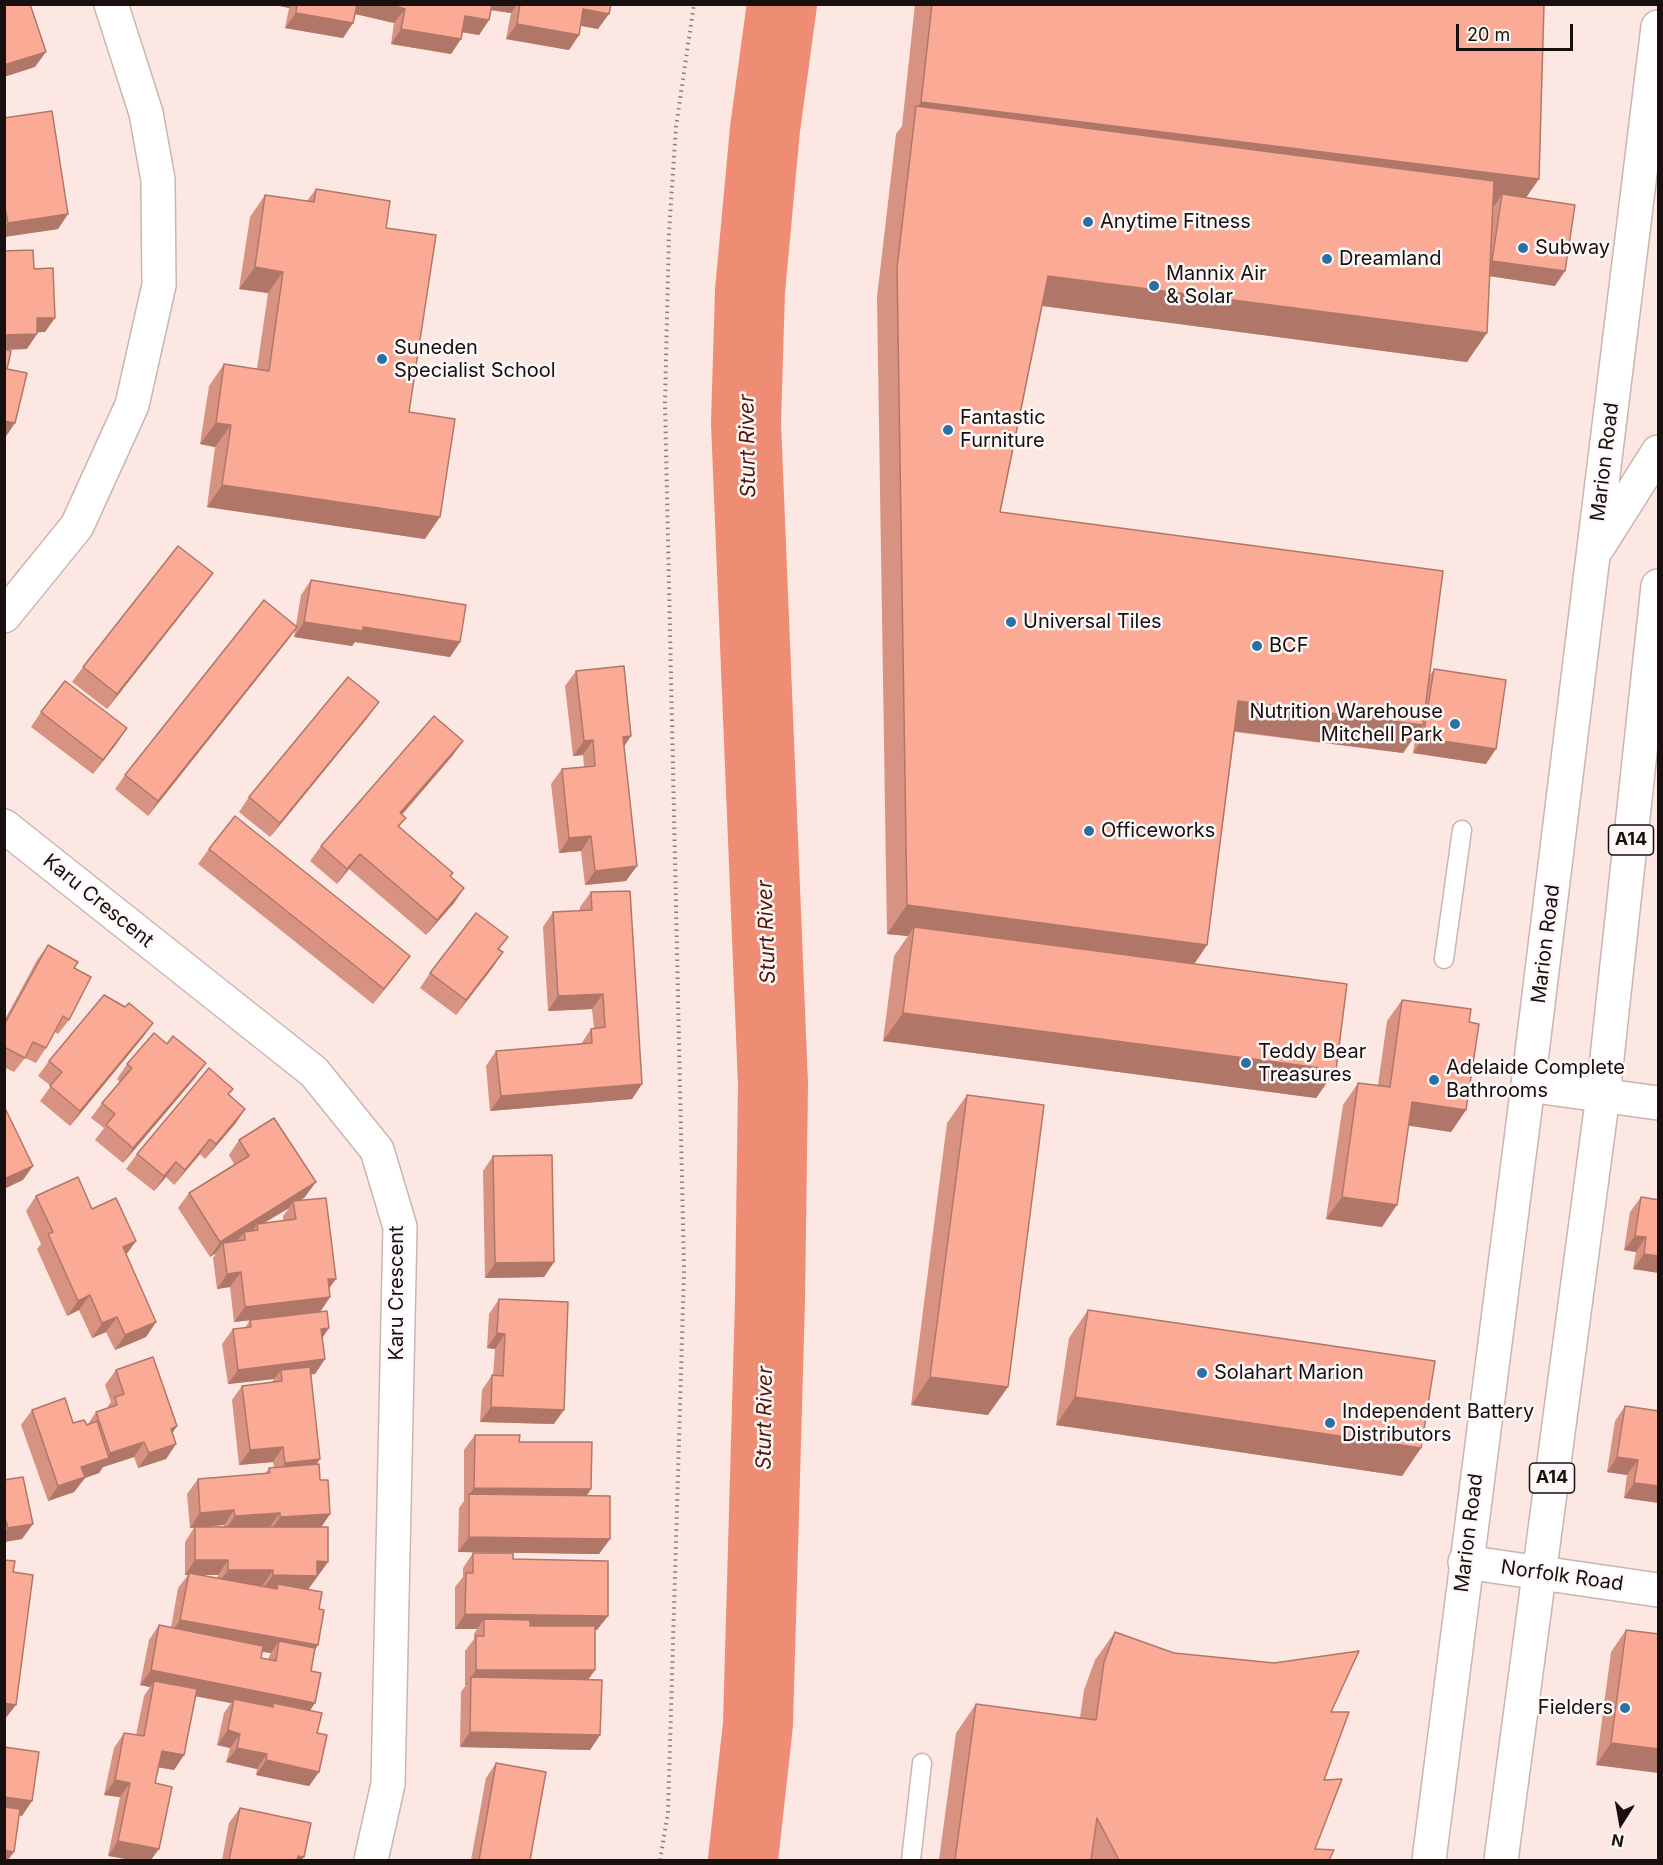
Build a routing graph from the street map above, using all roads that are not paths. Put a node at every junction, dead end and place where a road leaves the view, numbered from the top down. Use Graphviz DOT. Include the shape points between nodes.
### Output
graph roads {
  1 [pos="111,4"];
  2 [pos="1659,27"];
  3 [pos="1659,452"];
  4 [pos="1594,554"];
  5 [pos="1659,586"];
  6 [pos="4,616"];
  7 [pos="4,826"];
  8 [pos="1462,830"];
  9 [pos="1444,959"];
  10 [pos="1528,1086"];
  11 [pos="1603,1095"];
  12 [pos="1659,1103"];
  13 [pos="1465,1562"];
  14 [pos="1539,1574"];
  15 [pos="1659,1590"];
  16 [pos="922,1763"];
  17 [pos="371,1860"];
  18 [pos="911,1860"];
  19 [pos="1429,1860"];
  20 [pos="1501,1860"];
  1 -- 6 [label="main road" via="146,113 158,180 159,285 132,405 77,526"];
  2 -- 4 [label="main road, Marion Road"];
  3 -- 4 [label="main road"];
  4 -- 10 [label="main road, Marion Road"];
  5 -- 11 [label="main road, A14"];
  7 -- 17 [label="main road, Karu Crescent" via="314,1072 377,1150 400,1227 388,1785"];
  8 -- 9 [label="lane"];
  10 -- 11 [label="main road"];
  10 -- 13 [label="main road, Marion Road"];
  11 -- 12 [label="main road"];
  11 -- 14 [label="main road, A14"];
  13 -- 14 [label="main road, Norfolk Road"];
  13 -- 19 [label="main road, Marion Road"];
  14 -- 15 [label="main road, Norfolk Road"];
  14 -- 20 [label="main road, A14"];
  16 -- 18 [label="lane"];
}
